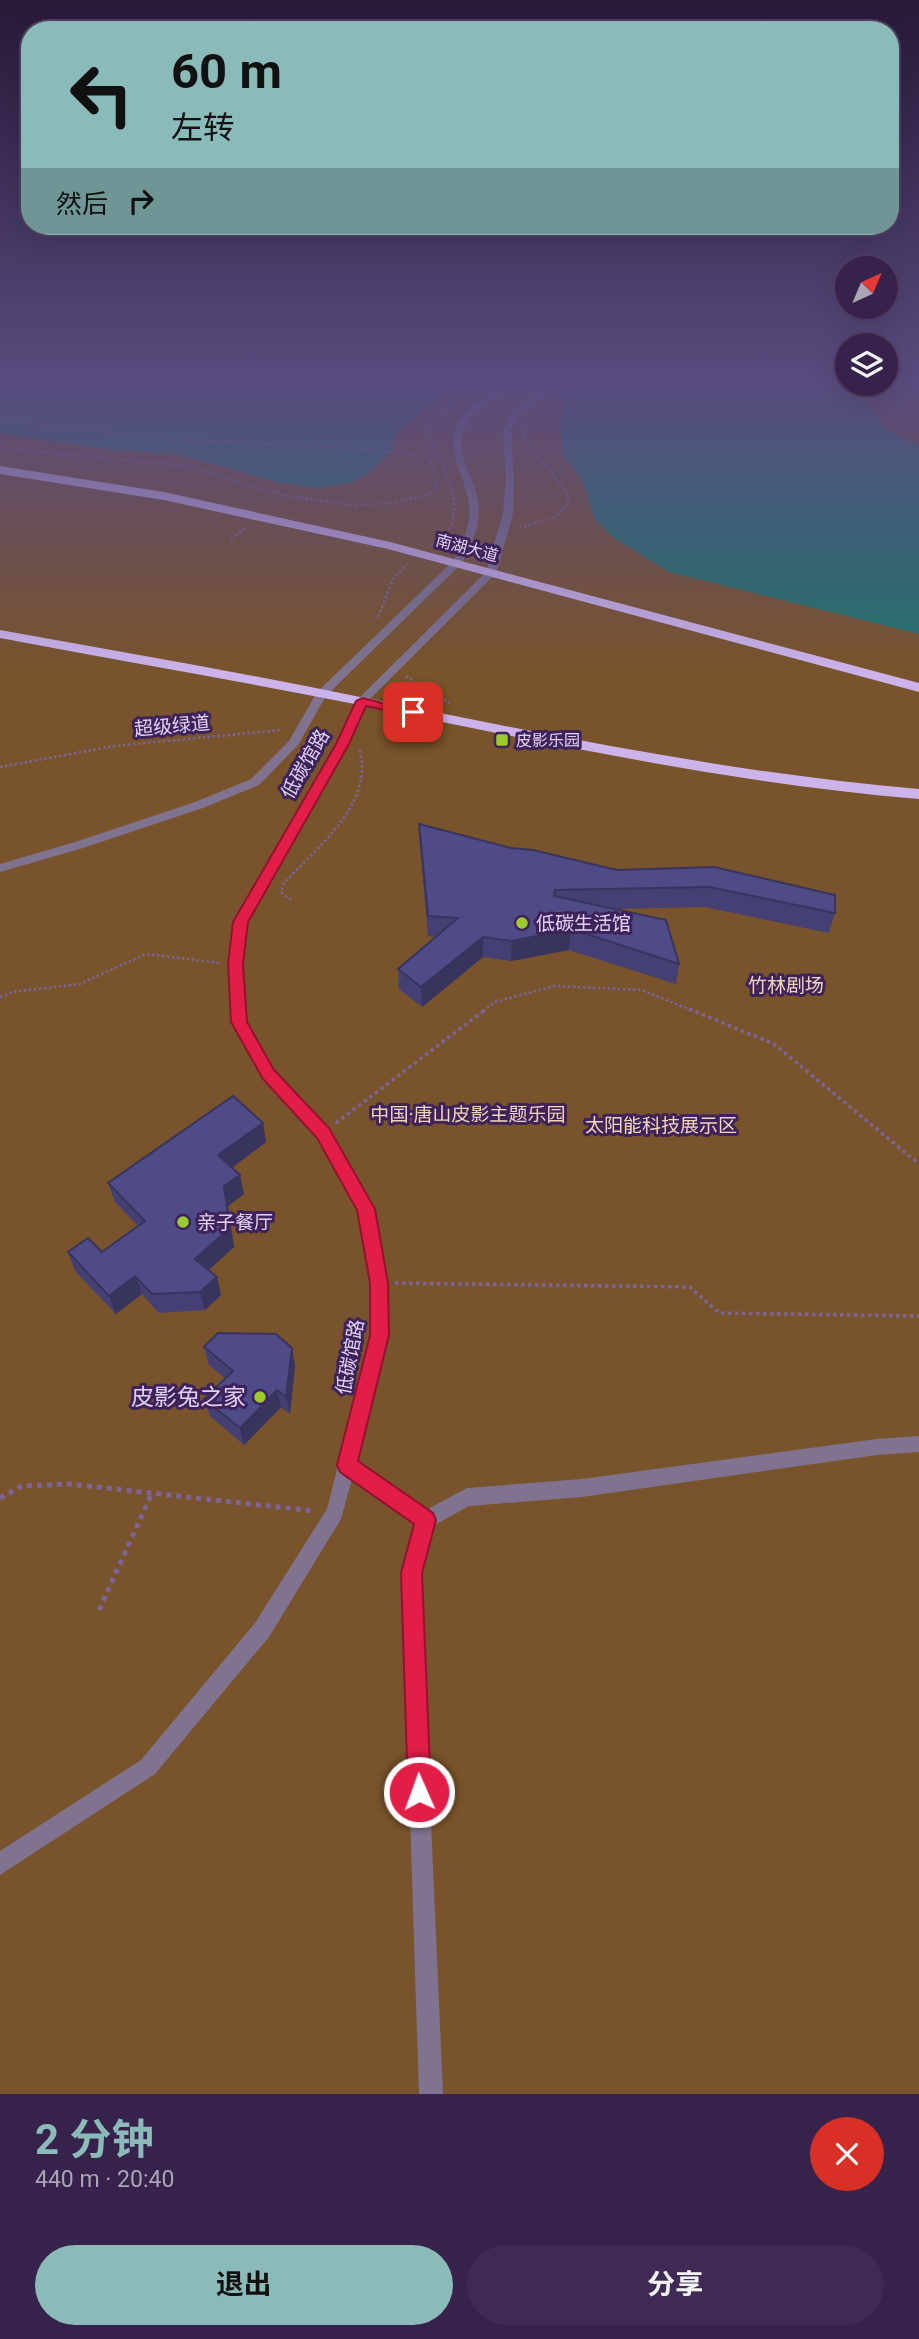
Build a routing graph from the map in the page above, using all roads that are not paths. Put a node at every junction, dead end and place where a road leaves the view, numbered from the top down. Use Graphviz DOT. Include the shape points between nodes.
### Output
graph roads {
  1 [pos="53,479"];
  2 [pos="467,479"];
  3 [pos="510,479"];
  4 [pos="457,563"];
  5 [pos="491,573"];
  6 [pos="0,634"];
  7 [pos="919,688"];
  8 [pos="321,694"];
  9 [pos="362,701"];
  10 [pos="919,794"];
  11 [pos="0,868"];
  12 [pos="919,1444"];
  13 [pos="347,1465"];
  14 [pos="425,1520"];
  15 [pos="0,1864"];
  16 [pos="431,2094"];
  1 -- 4 [label="highway, 南湖大道" via="188,501"];
  2 -- 4 [label="street" via="474,506 472,523"];
  3 -- 5 [label="street" via="508,514"];
  4 -- 5 [label="highway, 南湖大道"];
  4 -- 8 [label="street"];
  5 -- 7 [label="highway, 南湖大道"];
  5 -- 9 [label="street"];
  6 -- 8 [label="highway"];
  8 -- 9 [label="highway"];
  8 -- 11 [label="street" via="294,743 255,782 115,834"];
  9 -- 10 [label="highway" via="712,772"];
  9 -- 13 [label="street, 低碳馆路" via="343,744 241,922 236,964 239,1022 268,1074 323,1133 366,1209 379,1283 379,1335"];
  12 -- 14 [label="street" via="582,1488 467,1496"];
  13 -- 14 [label="street"];
  13 -- 15 [label="street, 低碳馆路" via="335,1513 262,1630 148,1767"];
  14 -- 16 [label="street" via="411,1573"];
}
